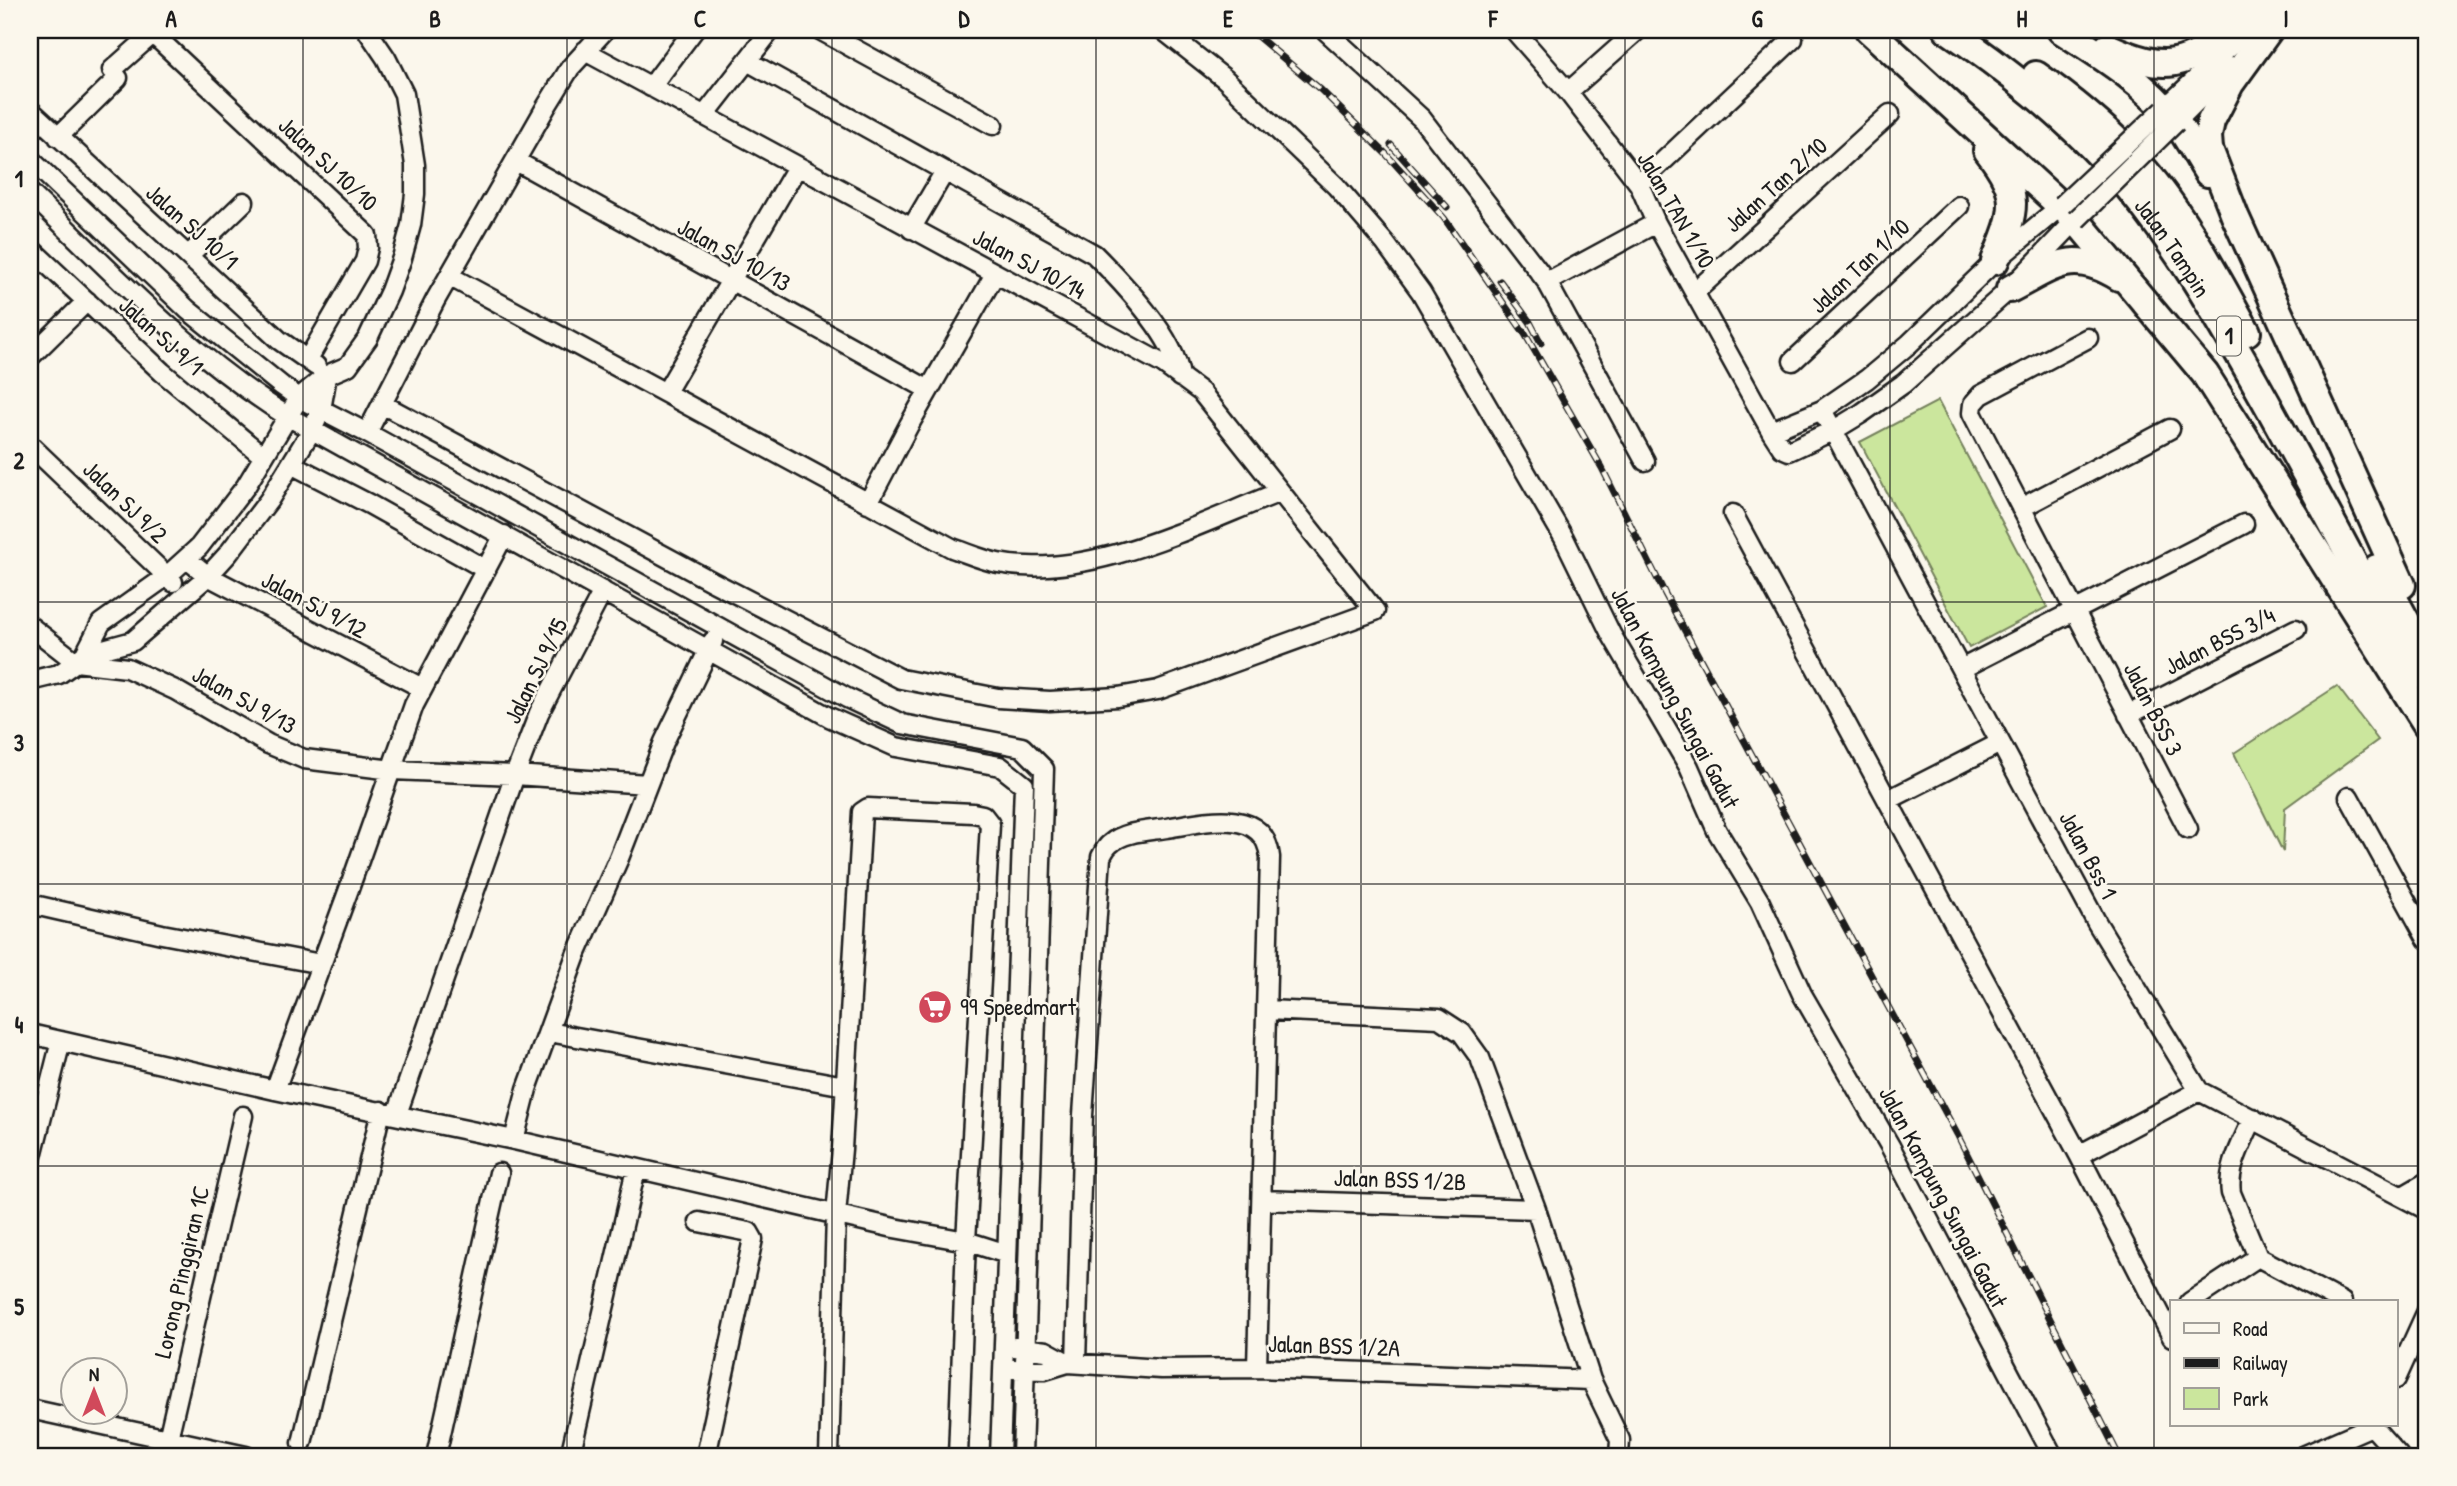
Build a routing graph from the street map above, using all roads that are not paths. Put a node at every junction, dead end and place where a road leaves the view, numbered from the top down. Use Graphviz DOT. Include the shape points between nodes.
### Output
graph roads {
  1 [pos="367,30"];
  2 [pos="605,30"];
  3 [pos="694,30"];
  4 [pos="771,30"];
  5 [pos="820,30"];
  6 [pos="1163,30"];
  7 [pos="1325,30"];
  8 [pos="1514,30"];
  9 [pos="1638,30"];
  10 [pos="1869,30"];
  11 [pos="1948,30"];
  12 [pos="1972,30"];
  13 [pos="2061,30"];
  14 [pos="2072,30"];
  15 [pos="2235,30"];
  16 [pos="2248,30"];
  17 [pos="2269,30"];
  18 [pos="155,32"];
  19 [pos="1793,39"];
  20 [pos="585,51"];
  21 [pos="747,61"];
  22 [pos="651,87"];
  23 [pos="1568,92"];
  24 [pos="1948,102"];
  25 [pos="30,110"];
  26 [pos="1889,114"];
  27 [pos="2170,115"];
  28 [pos="704,116"];
  29 [pos="993,124"];
  30 [pos="58,137"];
  31 [pos="30,159"];
  32 [pos="516,161"];
  33 [pos="797,167"];
  34 [pos="945,171"];
  35 [pos="1639,184"];
  36 [pos="30,193"];
  37 [pos="244,202"];
  38 [pos="1959,206"];
  39 [pos="2069,213"];
  40 [pos="2235,216"];
  41 [pos="1656,223"];
  42 [pos="911,229"];
  43 [pos="30,248"];
  44 [pos="188,256"];
  45 [pos="1995,261"];
  46 [pos="995,274"];
  47 [pos="449,276"];
  48 [pos="732,282"];
  49 [pos="1547,282"];
  50 [pos="2133,285"];
  51 [pos="2010,289"];
  52 [pos="1696,291"];
  53 [pos="87,301"];
  54 [pos="2088,338"];
  55 [pos="30,357"];
  56 [pos="308,359"];
  57 [pos="1793,361"];
  58 [pos="327,375"];
  59 [pos="1180,377"];
  60 [pos="929,390"];
  61 [pos="666,392"];
  62 [pos="299,398"];
  63 [pos="382,404"];
  64 [pos="321,410"];
  65 [pos="1822,410"];
  66 [pos="287,416"];
  67 [pos="313,428"];
  68 [pos="2170,429"];
  69 [pos="1834,430"];
  70 [pos="1771,431"];
  71 [pos="367,433"];
  72 [pos="30,445"];
  73 [pos="263,456"];
  74 [pos="1645,461"];
  75 [pos="293,465"];
  76 [pos="1280,492"];
  77 [pos="868,503"];
  78 [pos="2021,508"];
  79 [pos="1733,514"];
  80 [pos="2244,524"];
  81 [pos="504,535"];
  82 [pos="187,559"];
  83 [pos="485,569"];
  84 [pos="167,576"];
  85 [pos="208,576"];
  86 [pos="603,591"];
  87 [pos="185,595"];
  88 [pos="2075,611"];
  89 [pos="30,626"];
  90 [pos="720,628"];
  91 [pos="2296,629"];
  92 [pos="2427,638"];
  93 [pos="708,649"];
  94 [pos="80,658"];
  95 [pos="2427,659"];
  96 [pos="1961,669"];
  97 [pos="30,681"];
  98 [pos="422,688"];
  99 [pos="2427,706"];
  100 [pos="2128,715"];
  101 [pos="2427,725"];
  102 [pos="2000,743"];
  103 [pos="392,770"];
  104 [pos="515,775"];
  105 [pos="647,783"];
  106 [pos="2349,797"];
  107 [pos="1888,800"];
  108 [pos="2188,829"];
  109 [pos="30,904"];
  110 [pos="2427,939"];
  111 [pos="321,964"];
  112 [pos="1267,1010"];
  113 [pos="549,1032"];
  114 [pos="30,1034"];
  115 [pos="61,1041"];
  116 [pos="845,1086"];
  117 [pos="275,1090"];
  118 [pos="2199,1091"];
  119 [pos="389,1113"];
  120 [pos="243,1116"];
  121 [pos="2253,1118"];
  122 [pos="514,1140"];
  123 [pos="2079,1155"];
  124 [pos="30,1164"];
  125 [pos="636,1169"];
  126 [pos="499,1173"];
  127 [pos="2427,1182"];
  128 [pos="2403,1196"];
  129 [pos="1262,1200"];
  130 [pos="1536,1209"];
  131 [pos="2427,1210"];
  132 [pos="836,1215"];
  133 [pos="699,1222"];
  134 [pos="966,1241"];
  135 [pos="1007,1254"];
  136 [pos="2258,1256"];
  137 [pos="2193,1300"];
  138 [pos="2338,1300"];
  139 [pos="2427,1311"];
  140 [pos="2167,1318"];
  141 [pos="1004,1347"];
  142 [pos="1026,1347"];
  143 [pos="1072,1363"];
  144 [pos="1003,1368"];
  145 [pos="1257,1368"];
  146 [pos="1025,1369"];
  147 [pos="2398,1375"];
  148 [pos="1591,1380"];
  149 [pos="30,1409"];
  150 [pos="2373,1426"];
  151 [pos="169,1439"];
  152 [pos="302,1443"];
  153 [pos="246,1456"];
  154 [pos="436,1456"];
  155 [pos="570,1456"];
  156 [pos="706,1456"];
  157 [pos="829,1456"];
  158 [pos="958,1456"];
  159 [pos="1000,1456"];
  160 [pos="1021,1456"];
  161 [pos="1619,1456"];
  162 [pos="2053,1456"];
  163 [pos="2303,1456"];
  164 [pos="2399,1456"];
  1 -- 58 [label="street" via="404,94 415,194 402,258 368,338 348,366"];
  2 -- 20 [label="street"];
  3 -- 22 [label="street"];
  4 -- 21 [label="street"];
  5 -- 29 [label="street"];
  6 -- 162 [label="street, Jalan Kampung Sungai Gadut" via="1225,79 1336,186 1421,292 1564,538 1611,634 1689,767 1802,994 1896,1156"];
  7 -- 49 [label="street" via="1422,119"];
  8 -- 23 [label="street, Jalan TAN 1/10"];
  9 -- 23 [label="street"];
  10 -- 24 [label="highway"];
  11 -- 99 [label="highway, Jalan Tampin / 1" via="2090,144 2165,236 2221,320 2353,559"];
  12 -- 95 [label="highway, Jalan Tampin / 1" via="2107,132 2156,184 2201,248"];
  13 -- 27 [label="highway" via="2123,71"];
  14 -- 15 [label="highway" via="2136,60 2165,65 2201,54"];
  16 -- 27 [label="street"];
  17 -- 27 [label="street"];
  17 -- 40 [label="highway" via="2230,84 2208,136 2213,164"];
  18 -- 30 [label="street"];
  18 -- 56 [label="street, Jalan SJ 10/10" via="366,235 365,261"];
  19 -- 35 [label="street"];
  20 -- 22 [label="street, Jalan SJ 10/14"];
  20 -- 32 [label="street" via="570,68"];
  21 -- 28 [label="street"];
  21 -- 34 [label="street"];
  22 -- 28 [label="street, Jalan SJ 10/14"];
  23 -- 35 [label="street, Jalan TAN 1/10"];
  24 -- 39 [label="highway"];
  24 -- 45 [label="highway" via="2004,171 2012,197 2011,220"];
  25 -- 30 [label="street, Jalan SJ 10/1"];
  26 -- 52 [label="street, Jalan Tan 2/10"];
  27 -- 39 [label="street, bridge"];
  27 -- 40 [label="highway"];
  28 -- 33 [label="street, Jalan SJ 10/14"];
  30 -- 44 [label="street, Jalan SJ 10/1"];
  31 -- 62 [label="street" via="188,310"];
  32 -- 47 [label="street"];
  32 -- 48 [label="street, Jalan SJ 10/13"];
  33 -- 42 [label="street, Jalan SJ 10/14"];
  33 -- 48 [label="street"];
  34 -- 42 [label="street"];
  34 -- 59 [label="street" via="1094,254 1166,340 1179,362"];
  35 -- 41 [label="street, Jalan TAN 1/10"];
  36 -- 66 [label="street" via="168,326"];
  37 -- 44 [label="street"];
  38 -- 57 [label="street, Jalan Tan 1/10"];
  39 -- 45 [label="street"];
  39 -- 50 [label="highway"];
  39 -- 51 [label="street"];
  40 -- 92 [label="highway"];
  41 -- 49 [label="street"];
  41 -- 52 [label="street, Jalan TAN 1/10"];
  42 -- 46 [label="street, Jalan SJ 10/14"];
  43 -- 53 [label="street, Jalan SJ 9/1"];
  44 -- 56 [label="street, Jalan SJ 10/1" via="279,340"];
  45 -- 65 [label="street" via="1909,344"];
  46 -- 59 [label="street, Jalan SJ 10/14"];
  46 -- 60 [label="street"];
  47 -- 61 [label="street"];
  47 -- 63 [label="street"];
  48 -- 60 [label="street, Jalan SJ 10/13"];
  48 -- 61 [label="street"];
  49 -- 74 [label="street"];
  50 -- 51 [label="highway" via="2100,265 2079,261 2059,264"];
  50 -- 101 [label="highway" via="2205,374"];
  51 -- 69 [label="street" via="1903,384"];
  52 -- 70 [label="street, Jalan TAN 1/10"];
  53 -- 55 [label="street"];
  53 -- 73 [label="street, Jalan SJ 9/1" via="162,372"];
  54 -- 78 [label="street, Jalan BSS 3" via="1981,395 1973,404 1972,414"];
  56 -- 58 [label="street, Jalan SJ 10/1"];
  58 -- 62 [label="street"];
  58 -- 64 [label="street"];
  59 -- 76 [label="street, Jalan SJ 10/14" via="1200,392"];
  60 -- 77 [label="street"];
  61 -- 77 [label="street"];
  62 -- 64 [label="street"];
  62 -- 66 [label="street"];
  63 -- 71 [label="street"];
  63 -- 76 [label="street, Jalan SJ 10/14" via="901,679 998,698 1050,701 1158,690 1375,611"];
  64 -- 67 [label="street"];
  64 -- 71 [label="street"];
  65 -- 69 [label="street, Jalan Bss 1"];
  65 -- 70 [label="street"];
  66 -- 67 [label="street"];
  66 -- 73 [label="street"];
  67 -- 75 [label="street"];
  67 -- 81 [label="street"];
  68 -- 78 [label="street"];
  69 -- 70 [label="street" via="1789,451"];
  69 -- 96 [label="street, Jalan Bss 1"];
  71 -- 90 [label="street"];
  72 -- 84 [label="street, Jalan SJ 9/2"];
  73 -- 82 [label="street" via="246,486"];
  75 -- 83 [label="street"];
  75 -- 85 [label="street" via="248,530"];
  76 -- 77 [label="street" via="1136,548 1076,564 1034,567 997,563 952,548"];
  78 -- 88 [label="street, Jalan BSS 3"];
  79 -- 107 [label="street"];
  80 -- 88 [label="street"];
  81 -- 83 [label="street"];
  81 -- 86 [label="street"];
  82 -- 84 [label="street"];
  82 -- 85 [label="street, Jalan SJ 9/12"];
  83 -- 98 [label="street"];
  84 -- 87 [label="street, Jalan SJ 9/2"];
  84 -- 94 [label="street" via="101,623"];
  85 -- 87 [label="street"];
  85 -- 98 [label="street, Jalan SJ 9/12"];
  86 -- 93 [label="street"];
  86 -- 104 [label="street, Jalan SJ 9/15" via="540,713"];
  87 -- 94 [label="street" via="133,641"];
  88 -- 96 [label="street"];
  88 -- 100 [label="street, Jalan BSS 3"];
  89 -- 94 [label="street"];
  90 -- 93 [label="street"];
  90 -- 142 [label="street" via="902,724 1022,747 1044,769"];
  91 -- 100 [label="street, Jalan BSS 3/4"];
  93 -- 105 [label="street"];
  93 -- 135 [label="street" via="829,717 896,747 1000,765 1024,785"];
  94 -- 97 [label="street" via="58,674"];
  94 -- 103 [label="street, Jalan SJ 9/13" via="127,668 304,759"];
  96 -- 102 [label="street, Jalan Bss 1"];
  98 -- 103 [label="street"];
  100 -- 108 [label="street, Jalan BSS 3"];
  102 -- 107 [label="street"];
  102 -- 118 [label="street, Jalan Bss 1" via="2110,946"];
  103 -- 104 [label="street, Jalan SJ 9/13"];
  103 -- 111 [label="street"];
  104 -- 105 [label="street, Jalan SJ 9/13"];
  104 -- 119 [label="street, Jalan SJ 9/15"];
  105 -- 113 [label="street"];
  106 -- 110 [label="street"];
  107 -- 123 [label="street"];
  109 -- 111 [label="street"];
  111 -- 117 [label="street"];
  112 -- 129 [label="street"];
  112 -- 130 [label="street" via="1439,1018 1462,1033 1480,1058"];
  112 -- 143 [label="street" via="1270,857 1268,843 1254,828 1236,821 1210,821 1128,835 1110,843 1101,857"];
  113 -- 116 [label="street"];
  113 -- 122 [label="street"];
  114 -- 115 [label="street"];
  115 -- 117 [label="street"];
  115 -- 124 [label="street"];
  116 -- 132 [label="street"];
  116 -- 134 [label="street" via="862,812 898,808 983,815 990,824"];
  117 -- 119 [label="street"];
  118 -- 121 [label="street"];
  118 -- 123 [label="street"];
  119 -- 122 [label="street"];
  119 -- 152 [label="street, Jalan SJ 9/15"];
  120 -- 151 [label="street, Lorong Pinggiran 1C"];
  121 -- 128 [label="street"];
  121 -- 136 [label="street" via="2230,1184"];
  122 -- 125 [label="street"];
  123 -- 140 [label="street"];
  125 -- 132 [label="street"];
  125 -- 155 [label="street"];
  126 -- 154 [label="street"];
  127 -- 128 [label="street"];
  128 -- 131 [label="street"];
  129 -- 130 [label="street, Jalan BSS 1/2B"];
  129 -- 145 [label="street"];
  130 -- 148 [label="street"];
  132 -- 134 [label="street"];
  132 -- 157 [label="street"];
  133 -- 156 [label="street" via="749,1232 753,1239"];
  134 -- 135 [label="street"];
  134 -- 158 [label="street"];
  135 -- 141 [label="street"];
  136 -- 137 [label="street"];
  136 -- 138 [label="street"];
  139 -- 147 [label="street"];
  141 -- 142 [label="street"];
  141 -- 144 [label="street"];
  142 -- 143 [label="street" via="1046,1350"];
  142 -- 146 [label="street"];
  143 -- 145 [label="street, Jalan BSS 1/2A" via="1161,1369"];
  143 -- 146 [label="street" via="1045,1370"];
  144 -- 146 [label="street"];
  144 -- 159 [label="street"];
  145 -- 148 [label="street, Jalan BSS 1/2A"];
  146 -- 160 [label="street"];
  148 -- 161 [label="street" via="1620,1440"];
  149 -- 151 [label="street"];
  150 -- 163 [label="street"];
  150 -- 164 [label="street"];
  151 -- 153 [label="street"];
}
